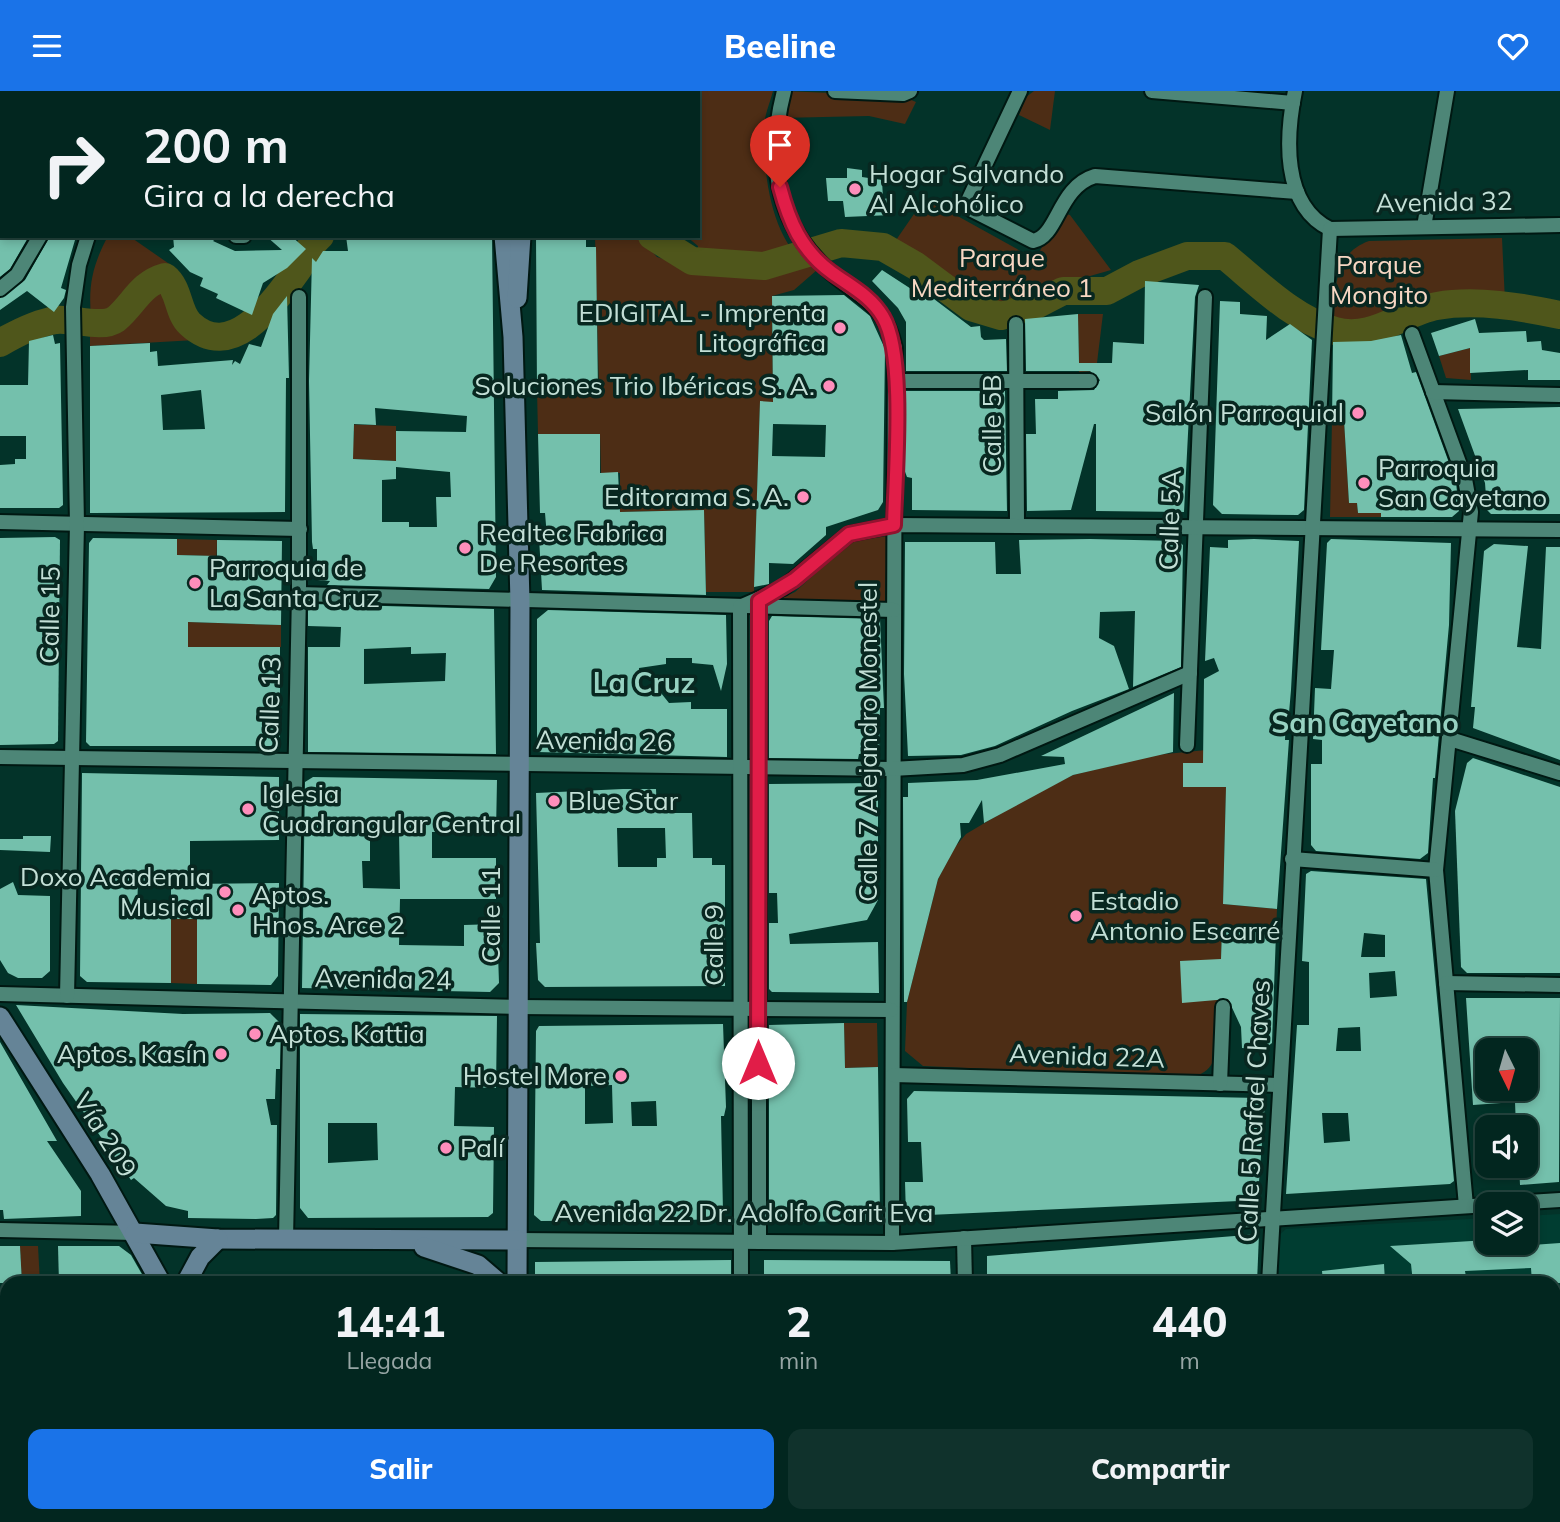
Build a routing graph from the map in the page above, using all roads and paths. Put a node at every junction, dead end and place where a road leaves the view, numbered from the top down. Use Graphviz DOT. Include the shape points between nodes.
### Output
graph roads {
  1 [pos="784,91"];
  2 [pos="835,91"];
  3 [pos="909,91"];
  4 [pos="1020,91"];
  5 [pos="1152,91"];
  6 [pos="1447,91"];
  7 [pos="1294,97"];
  8 [pos="1297,193"];
  9 [pos="1560,225"];
  10 [pos="1424,227"];
  11 [pos="1330,229"];
  12 [pos="39,238"];
  13 [pos="87,238"];
  14 [pos="504,238"];
  15 [pos="521,238"];
  16 [pos="0,289"];
  17 [pos="299,297"];
  18 [pos="1205,297"];
  19 [pos="1016,324"];
  20 [pos="1412,334"];
  21 [pos="513,337"];
  22 [pos="896,381"];
  23 [pos="1017,381"];
  24 [pos="1090,381"];
  25 [pos="1433,392"];
  26 [pos="1560,395"];
  27 [pos="0,522"];
  28 [pos="77,524"];
  29 [pos="894,525"];
  30 [pos="1017,525"];
  31 [pos="1194,525"];
  32 [pos="1312,526"];
  33 [pos="300,529"];
  34 [pos="1471,529"];
  35 [pos="1560,530"];
  36 [pos="299,594"];
  37 [pos="520,602"];
  38 [pos="759,604"];
  39 [pos="740,607"];
  40 [pos="894,610"];
  41 [pos="1190,673"];
  42 [pos="1450,739"];
  43 [pos="1187,745"];
  44 [pos="0,757"];
  45 [pos="71,758"];
  46 [pos="295,761"];
  47 [pos="519,764"];
  48 [pos="739,767"];
  49 [pos="759,767"];
  50 [pos="892,769"];
  51 [pos="1560,773"];
  52 [pos="1292,859"];
  53 [pos="1436,870"];
  54 [pos="1446,983"];
  55 [pos="1560,985"];
  56 [pos="0,994"];
  57 [pos="66,996"];
  58 [pos="292,1002"];
  59 [pos="517,1007"];
  60 [pos="1223,1007"];
  61 [pos="739,1009"];
  62 [pos="758,1009"];
  63 [pos="891,1010"];
  64 [pos="0,1017"];
  65 [pos="893,1075"];
  66 [pos="1220,1084"];
  67 [pos="1279,1085"];
  68 [pos="1560,1200"];
  69 [pos="1538,1201"];
  70 [pos="1466,1206"];
  71 [pos="1475,1206"];
  72 [pos="1272,1219"];
  73 [pos="0,1230"];
  74 [pos="135,1233"];
  75 [pos="964,1238"];
  76 [pos="218,1239"];
  77 [pos="286,1239"];
  78 [pos="378,1239"];
  79 [pos="517,1240"];
  80 [pos="740,1241"];
  81 [pos="759,1242"];
  82 [pos="892,1243"];
  83 [pos="439,1250"];
  84 [pos="156,1276"];
  85 [pos="190,1276"];
  86 [pos="491,1276"];
  87 [pos="510,1276"];
  88 [pos="516,1276"];
  89 [pos="741,1276"];
  90 [pos="965,1276"];
  91 [pos="1269,1276"];
  1 -- 22 [label="street, Calle 7 Alejandro Monestel" via="774,153 789,221 795,235 828,270 869,298 882,315 895,348"];
  2 -- 3 [label="street"];
  4 -- 8 [label="street" via="967,203 972,210 1033,241 1040,240 1070,190 1095,176"];
  5 -- 7 [label="street"];
  6 -- 10 [label="street"];
  7 -- 8 [label="street" via="1288,149"];
  8 -- 11 [label="street"];
  9 -- 10 [label="street, Avenida 32"];
  10 -- 11 [label="street, Avenida 32"];
  11 -- 32 [label="street, Calle 5 Rafael Chaves"];
  12 -- 16 [label="street" via="17,275"];
  13 -- 28 [label="street, Calle 15" via="73,307"];
  14 -- 21 [label="main road, Calle 11"];
  15 -- 21 [label="main road, Calle 11"];
  17 -- 33 [label="street, Calle 13"];
  18 -- 31 [label="street, Calle 5A"];
  19 -- 23 [label="street, Calle 5B"];
  20 -- 25 [label="street"];
  21 -- 37 [label="main road, Calle 11"];
  22 -- 23 [label="street"];
  22 -- 29 [label="street, Calle 7 Alejandro Monestel"];
  23 -- 24 [label="street"];
  23 -- 30 [label="street, Calle 5B"];
  25 -- 26 [label="street"];
  25 -- 34 [label="street" via="1465,479"];
  27 -- 28 [label="street"];
  28 -- 33 [label="street"];
  28 -- 45 [label="street, Calle 15"];
  29 -- 30 [label="street"];
  29 -- 38 [label="street" via="849,534"];
  29 -- 40 [label="street, Calle 7 Alejandro Monestel"];
  30 -- 31 [label="street"];
  31 -- 32 [label="street"];
  31 -- 41 [label="street, Calle 5A"];
  32 -- 34 [label="street"];
  32 -- 52 [label="street, Calle 5 Rafael Chaves"];
  33 -- 36 [label="street, Calle 13"];
  34 -- 35 [label="street"];
  34 -- 42 [label="street"];
  36 -- 37 [label="street"];
  36 -- 46 [label="street, Calle 13"];
  37 -- 39 [label="street"];
  37 -- 47 [label="main road, Calle 11"];
  38 -- 39 [label="street"];
  38 -- 40 [label="street"];
  38 -- 49 [label="street, Calle 9"];
  39 -- 48 [label="street, Calle 9"];
  40 -- 50 [label="street, Calle 7 Alejandro Monestel"];
  41 -- 43 [label="street, Calle 5A"];
  41 -- 50 [label="street, Avenida 26" via="1000,755 963,765"];
  42 -- 51 [label="street"];
  42 -- 53 [label="street"];
  44 -- 45 [label="street, Avenida 26"];
  45 -- 46 [label="street, Avenida 26"];
  45 -- 57 [label="street, Calle 15"];
  46 -- 47 [label="street, Avenida 26"];
  46 -- 58 [label="street, Calle 13"];
  47 -- 48 [label="street, Avenida 26"];
  47 -- 59 [label="main road, Calle 11"];
  48 -- 49 [label="street, Avenida 26"];
  48 -- 61 [label="street, Calle 9"];
  49 -- 50 [label="street, Avenida 26"];
  49 -- 62 [label="street, Calle 9"];
  50 -- 63 [label="street, Calle 7 Alejandro Monestel"];
  52 -- 53 [label="street"];
  52 -- 67 [label="street, Calle 5 Rafael Chaves"];
  53 -- 54 [label="street"];
  54 -- 55 [label="street"];
  54 -- 70 [label="street"];
  56 -- 57 [label="street, Avenida 24"];
  57 -- 58 [label="street, Avenida 24"];
  58 -- 59 [label="street, Avenida 24"];
  58 -- 77 [label="street, Calle 13"];
  59 -- 61 [label="street, Avenida 24"];
  59 -- 79 [label="main road, Calle 11"];
  60 -- 66 [label="street"];
  61 -- 62 [label="street, Avenida 24"];
  61 -- 80 [label="street, Calle 9"];
  62 -- 63 [label="street, Avenida 24"];
  62 -- 81 [label="street, Calle 9"];
  63 -- 65 [label="street, Calle 7 Alejandro Monestel"];
  64 -- 74 [label="main road, Vía 209"];
  65 -- 66 [label="street, Avenida 22A"];
  65 -- 82 [label="street, Calle 7 Alejandro Monestel"];
  66 -- 67 [label="street, Avenida 22A"];
  67 -- 72 [label="street, Calle 5 Rafael Chaves"];
  68 -- 69 [label="street"];
  70 -- 71 [label="street, Avenida 22 Dr. Adolfo Carit Eva"];
  70 -- 72 [label="street, Avenida 22 Dr. Adolfo Carit Eva"];
  72 -- 75 [label="street, Avenida 22 Dr. Adolfo Carit Eva"];
  72 -- 91 [label="street, Calle 5 Rafael Chaves"];
  73 -- 74 [label="street, Avenida 22 Dr. Adolfo Carit Eva"];
  74 -- 76 [label="main road, Avenida 22 Dr. Adolfo Carit Eva"];
  74 -- 84 [label="main road, Vía 209"];
  75 -- 82 [label="street, Avenida 22 Dr. Adolfo Carit Eva"];
  75 -- 90 [label="street"];
  76 -- 77 [label="main road, Avenida 22 Dr. Adolfo Carit Eva"];
  76 -- 85 [label="main road"];
  77 -- 78 [label="main road, Avenida 22 Dr. Adolfo Carit Eva"];
  78 -- 79 [label="main road, Avenida 22 Dr. Adolfo Carit Eva"];
  78 -- 83 [label="main road"];
  79 -- 80 [label="street, Avenida 22 Dr. Adolfo Carit Eva"];
  79 -- 88 [label="main road, Calle 11"];
  80 -- 81 [label="street, Avenida 22 Dr. Adolfo Carit Eva"];
  80 -- 89 [label="street, Calle 9"];
  81 -- 82 [label="street, Avenida 22 Dr. Adolfo Carit Eva"];
  83 -- 86 [label="main road" via="478,1265"];
  83 -- 87 [label="main road" via="485,1256"];
}
